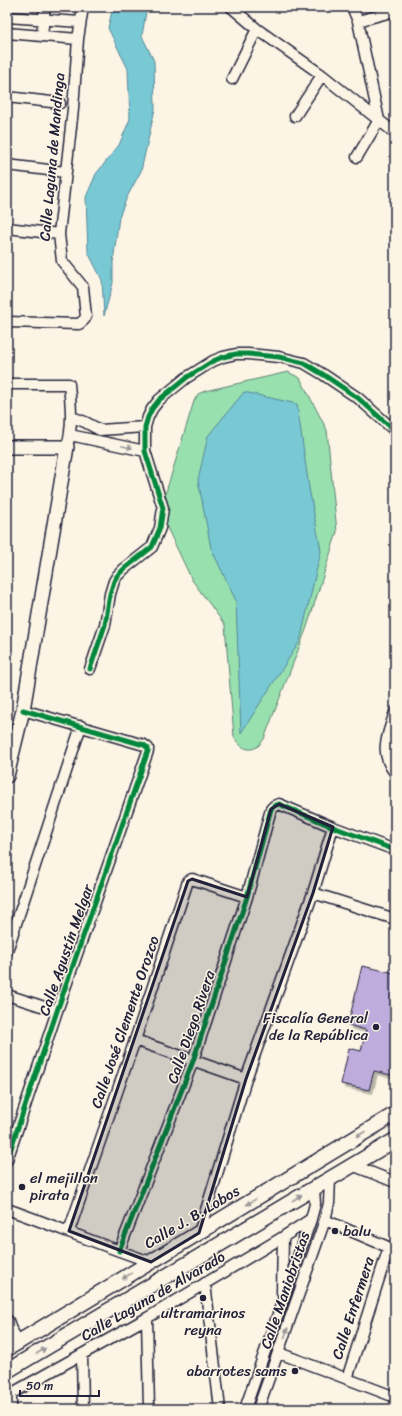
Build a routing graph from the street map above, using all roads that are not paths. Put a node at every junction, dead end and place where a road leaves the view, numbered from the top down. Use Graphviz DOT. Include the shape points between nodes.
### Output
graph roads {
  1 [pos="45,7"];
  2 [pos="82,7"];
  3 [pos="232,7"];
  4 [pos="352,7"];
  5 [pos="395,11"];
  6 [pos="7,17"];
  7 [pos="44,20"];
  8 [pos="358,21"];
  9 [pos="80,22"];
  10 [pos="257,29"];
  11 [pos="7,33"];
  12 [pos="42,36"];
  13 [pos="78,39"];
  14 [pos="322,75"];
  15 [pos="232,79"];
  16 [pos="7,97"];
  17 [pos="60,103"];
  18 [pos="295,116"];
  19 [pos="379,120"];
  20 [pos="395,132"];
  21 [pos="357,157"];
  22 [pos="7,165"];
  23 [pos="65,172"];
  24 [pos="7,228"];
  25 [pos="59,234"];
  26 [pos="7,322"];
  27 [pos="7,384"];
  28 [pos="72,417"];
  29 [pos="145,427"];
  30 [pos="100,430"];
  31 [pos="395,431"];
  32 [pos="69,441"];
  33 [pos="100,442"];
  34 [pos="7,447"];
  35 [pos="145,451"];
  36 [pos="90,669"];
  37 [pos="22,710"];
  38 [pos="395,712"];
  39 [pos="81,726"];
  40 [pos="395,773"];
  41 [pos="7,776"];
  42 [pos="332,827"];
  43 [pos="395,850"];
  44 [pos="313,893"];
  45 [pos="247,897"];
  46 [pos="395,919"];
  47 [pos="7,951"];
  48 [pos="7,995"];
  49 [pos="57,1011"];
  50 [pos="135,1040"];
  51 [pos="193,1061"];
  52 [pos="246,1080"];
  53 [pos="395,1114"];
  54 [pos="395,1140"];
  55 [pos="9,1147"];
  56 [pos="7,1160"];
  57 [pos="352,1165"];
  58 [pos="330,1178"];
  59 [pos="395,1182"];
  60 [pos="314,1188"];
  61 [pos="7,1209"];
  62 [pos="311,1219"];
  63 [pos="325,1220"];
  64 [pos="69,1231"];
  65 [pos="199,1233"];
  66 [pos="283,1238"];
  67 [pos="392,1248"];
  68 [pos="119,1251"];
  69 [pos="151,1262"];
  70 [pos="205,1283"];
  71 [pos="282,1302"];
  72 [pos="147,1318"];
  73 [pos="8,1327"];
  74 [pos="13,1346"];
  75 [pos="279,1353"];
  76 [pos="82,1354"];
  77 [pos="7,1370"];
  78 [pos="346,1379"];
  79 [pos="9,1395"];
  80 [pos="395,1397"];
  81 [pos="247,1408"];
  82 [pos="11,1409"];
  83 [pos="83,1409"];
  84 [pos="149,1409"];
  85 [pos="220,1409"];
  86 [pos="258,1409"];
  1 -- 7 [label="street"];
  2 -- 9 [label="street, Calle Laguna de Mandinga"];
  3 -- 10 [label="street"];
  4 -- 8 [label="street"];
  5 -- 8 [label="street"];
  6 -- 7 [label="street"];
  7 -- 9 [label="street"];
  7 -- 12 [label="street"];
  8 -- 19 [label="street"];
  9 -- 13 [label="street, Calle Laguna de Mandinga"];
  10 -- 14 [label="street"];
  10 -- 15 [label="street"];
  11 -- 12 [label="street"];
  12 -- 13 [label="street"];
  13 -- 23 [label="street, Calle Laguna de Mandinga"];
  14 -- 18 [label="street"];
  14 -- 19 [label="street"];
  16 -- 17 [label="street"];
  19 -- 20 [label="street"];
  19 -- 21 [label="street"];
  22 -- 23 [label="street"];
  23 -- 25 [label="street, Calle Laguna de Mandinga"];
  24 -- 25 [label="street"];
  25 -- 26 [label="street, Calle Laguna de Mandinga" via="62,261 83,287 86,317 79,324"];
  27 -- 28 [label="street" via="69,384"];
  28 -- 30 [label="street"];
  28 -- 32 [label="street"];
  29 -- 30 [label="street"];
  29 -- 31 [label="street" via="152,409 170,389 213,361 236,354 248,354 304,363 358,398"];
  29 -- 35 [label="street"];
  30 -- 33 [label="street"];
  32 -- 33 [label="street"];
  32 -- 34 [label="street"];
  32 -- 37 [label="street"];
  33 -- 35 [label="street, one-way"];
  35 -- 36 [label="street" via="163,508 160,528 152,547 124,568 114,582 105,625"];
  37 -- 39 [label="street"];
  37 -- 41 [label="street"];
  38 -- 40 [label="street" via="385,752 388,765"];
  39 -- 47 [label="street"];
  39 -- 49 [label="street, Calle Agustín Melgar" via="144,745 148,751"];
  42 -- 43 [label="street"];
  42 -- 44 [label="street"];
  42 -- 45 [label="street, Calle Diego Rivera" via="279,804 274,806"];
  44 -- 46 [label="street"];
  44 -- 52 [label="street"];
  45 -- 50 [label="street, Calle José Clemente Orozco" via="192,879 188,881"];
  45 -- 51 [label="street, Calle Diego Rivera"];
  48 -- 49 [label="street"];
  49 -- 55 [label="street, Calle Agustín Melgar"];
  50 -- 51 [label="street"];
  50 -- 64 [label="street, Calle José Clemente Orozco"];
  51 -- 52 [label="street"];
  51 -- 68 [label="street, Calle Diego Rivera"];
  52 -- 65 [label="street"];
  53 -- 65 [label="main road, Calle J. B. Lobos, one-way"];
  54 -- 57 [label="main road"];
  55 -- 56 [label="street, Calle Agustín Melgar"];
  57 -- 58 [label="main road"];
  57 -- 59 [label="street"];
  58 -- 60 [label="main road"];
  58 -- 63 [label="street, Calle Maniobristas"];
  60 -- 62 [label="street, Calle Maniobristas" via="315,1204"];
  77 -- 60 [label="main road, one-way"];
  61 -- 64 [label="street"];
  62 -- 66 [label="street, Calle Laguna de Alvarado"];
  62 -- 71 [label="street, Calle Maniobristas"];
  63 -- 67 [label="street"];
  75 -- 63 [label="street, Calle Maniobristas, one-way"];
  64 -- 68 [label="street"];
  65 -- 69 [label="main road, Calle J. B. Lobos"];
  66 -- 70 [label="street, Calle Laguna de Alvarado"];
  66 -- 71 [label="street"];
  67 -- 78 [label="street, Calle Enfermera"];
  68 -- 69 [label="street"];
  69 -- 74 [label="main road, Calle J. B. Lobos, one-way"];
  70 -- 72 [label="street, Calle Laguna de Alvarado"];
  70 -- 85 [label="street"];
  71 -- 81 [label="street, Calle Maniobristas"];
  72 -- 76 [label="street, Calle Laguna de Alvarado"];
  72 -- 84 [label="street"];
  73 -- 74 [label="street"];
  75 -- 78 [label="street"];
  75 -- 86 [label="street, Calle Maniobristas"];
  76 -- 79 [label="street, Calle Laguna de Alvarado"];
  76 -- 83 [label="street"];
  78 -- 80 [label="street"];
  79 -- 82 [label="street"];
}
